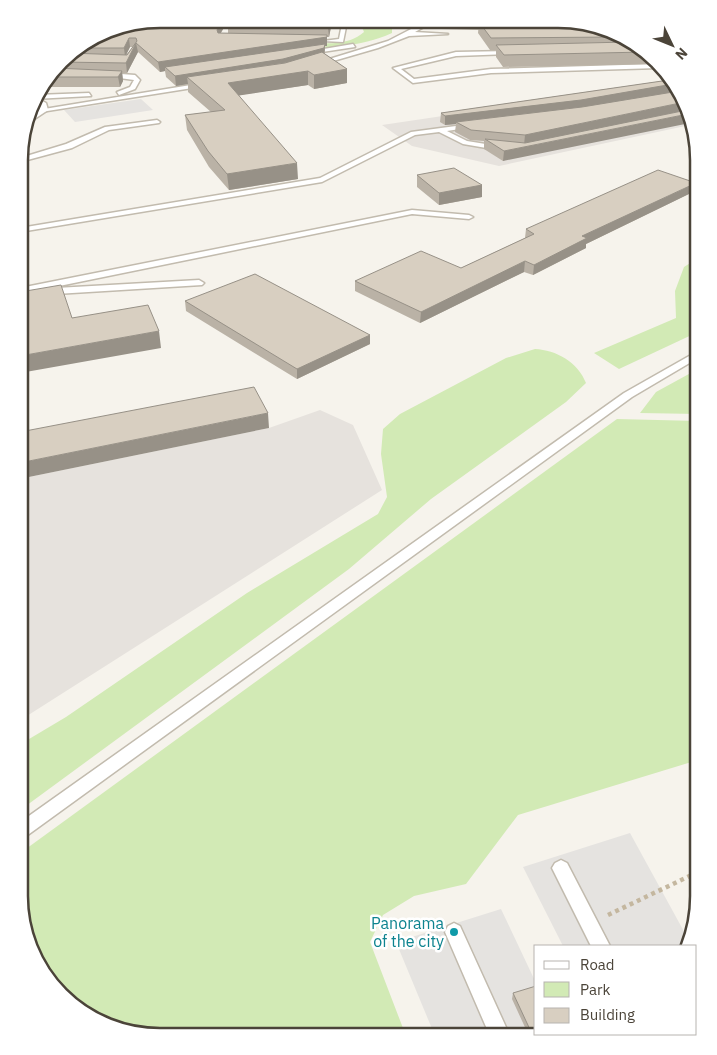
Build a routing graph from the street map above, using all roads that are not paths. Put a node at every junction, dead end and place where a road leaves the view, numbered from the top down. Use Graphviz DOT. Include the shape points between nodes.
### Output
graph roads {
  1 [pos="344,28"];
  2 [pos="418,28"];
  3 [pos="406,34"];
  4 [pos="445,34"];
  5 [pos="321,41"];
  6 [pos="388,42"];
  7 [pos="302,53"];
  8 [pos="522,53"];
  9 [pos="312,65"];
  10 [pos="647,66"];
  11 [pos="96,74"];
  12 [pos="208,84"];
  13 [pos="44,96"];
  14 [pos="40,105"];
  15 [pos="157,122"];
  16 [pos="477,126"];
  17 [pos="440,130"];
  18 [pos="506,149"];
  19 [pos="28,158"];
  20 [pos="469,217"];
  21 [pos="28,229"];
  22 [pos="198,283"];
  23 [pos="28,290"];
  24 [pos="28,292"];
  25 [pos="690,359"];
  26 [pos="28,826"];
  27 [pos="562,868"];
  28 [pos="454,932"];
  29 [pos="600,945"];
  30 [pos="496,1028"];
  1 -- 5 [label="lane" via="341,41"];
  2 -- 3 [label="lane"];
  3 -- 4 [label="lane"];
  3 -- 6 [label="lane"];
  6 -- 7 [label="lane"];
  6 -- 9 [label="lane"];
  8 -- 10 [label="lane" via="456,54 396,68 413,81 491,71"];
  11 -- 13 [label="lane" via="123,75 137,80 133,88 121,92"];
  12 -- 14 [label="lane"];
  15 -- 19 [label="lane" via="107,128 69,146"];
  16 -- 17 [label="lane"];
  17 -- 18 [label="lane" via="465,142"];
  17 -- 21 [label="lane" via="413,133 322,180"];
  20 -- 23 [label="lane" via="412,212"];
  22 -- 24 [label="lane"];
  25 -- 26 [label="lane" via="628,395"];
  27 -- 29 [label="lane"];
  28 -- 30 [label="lane"];
}
